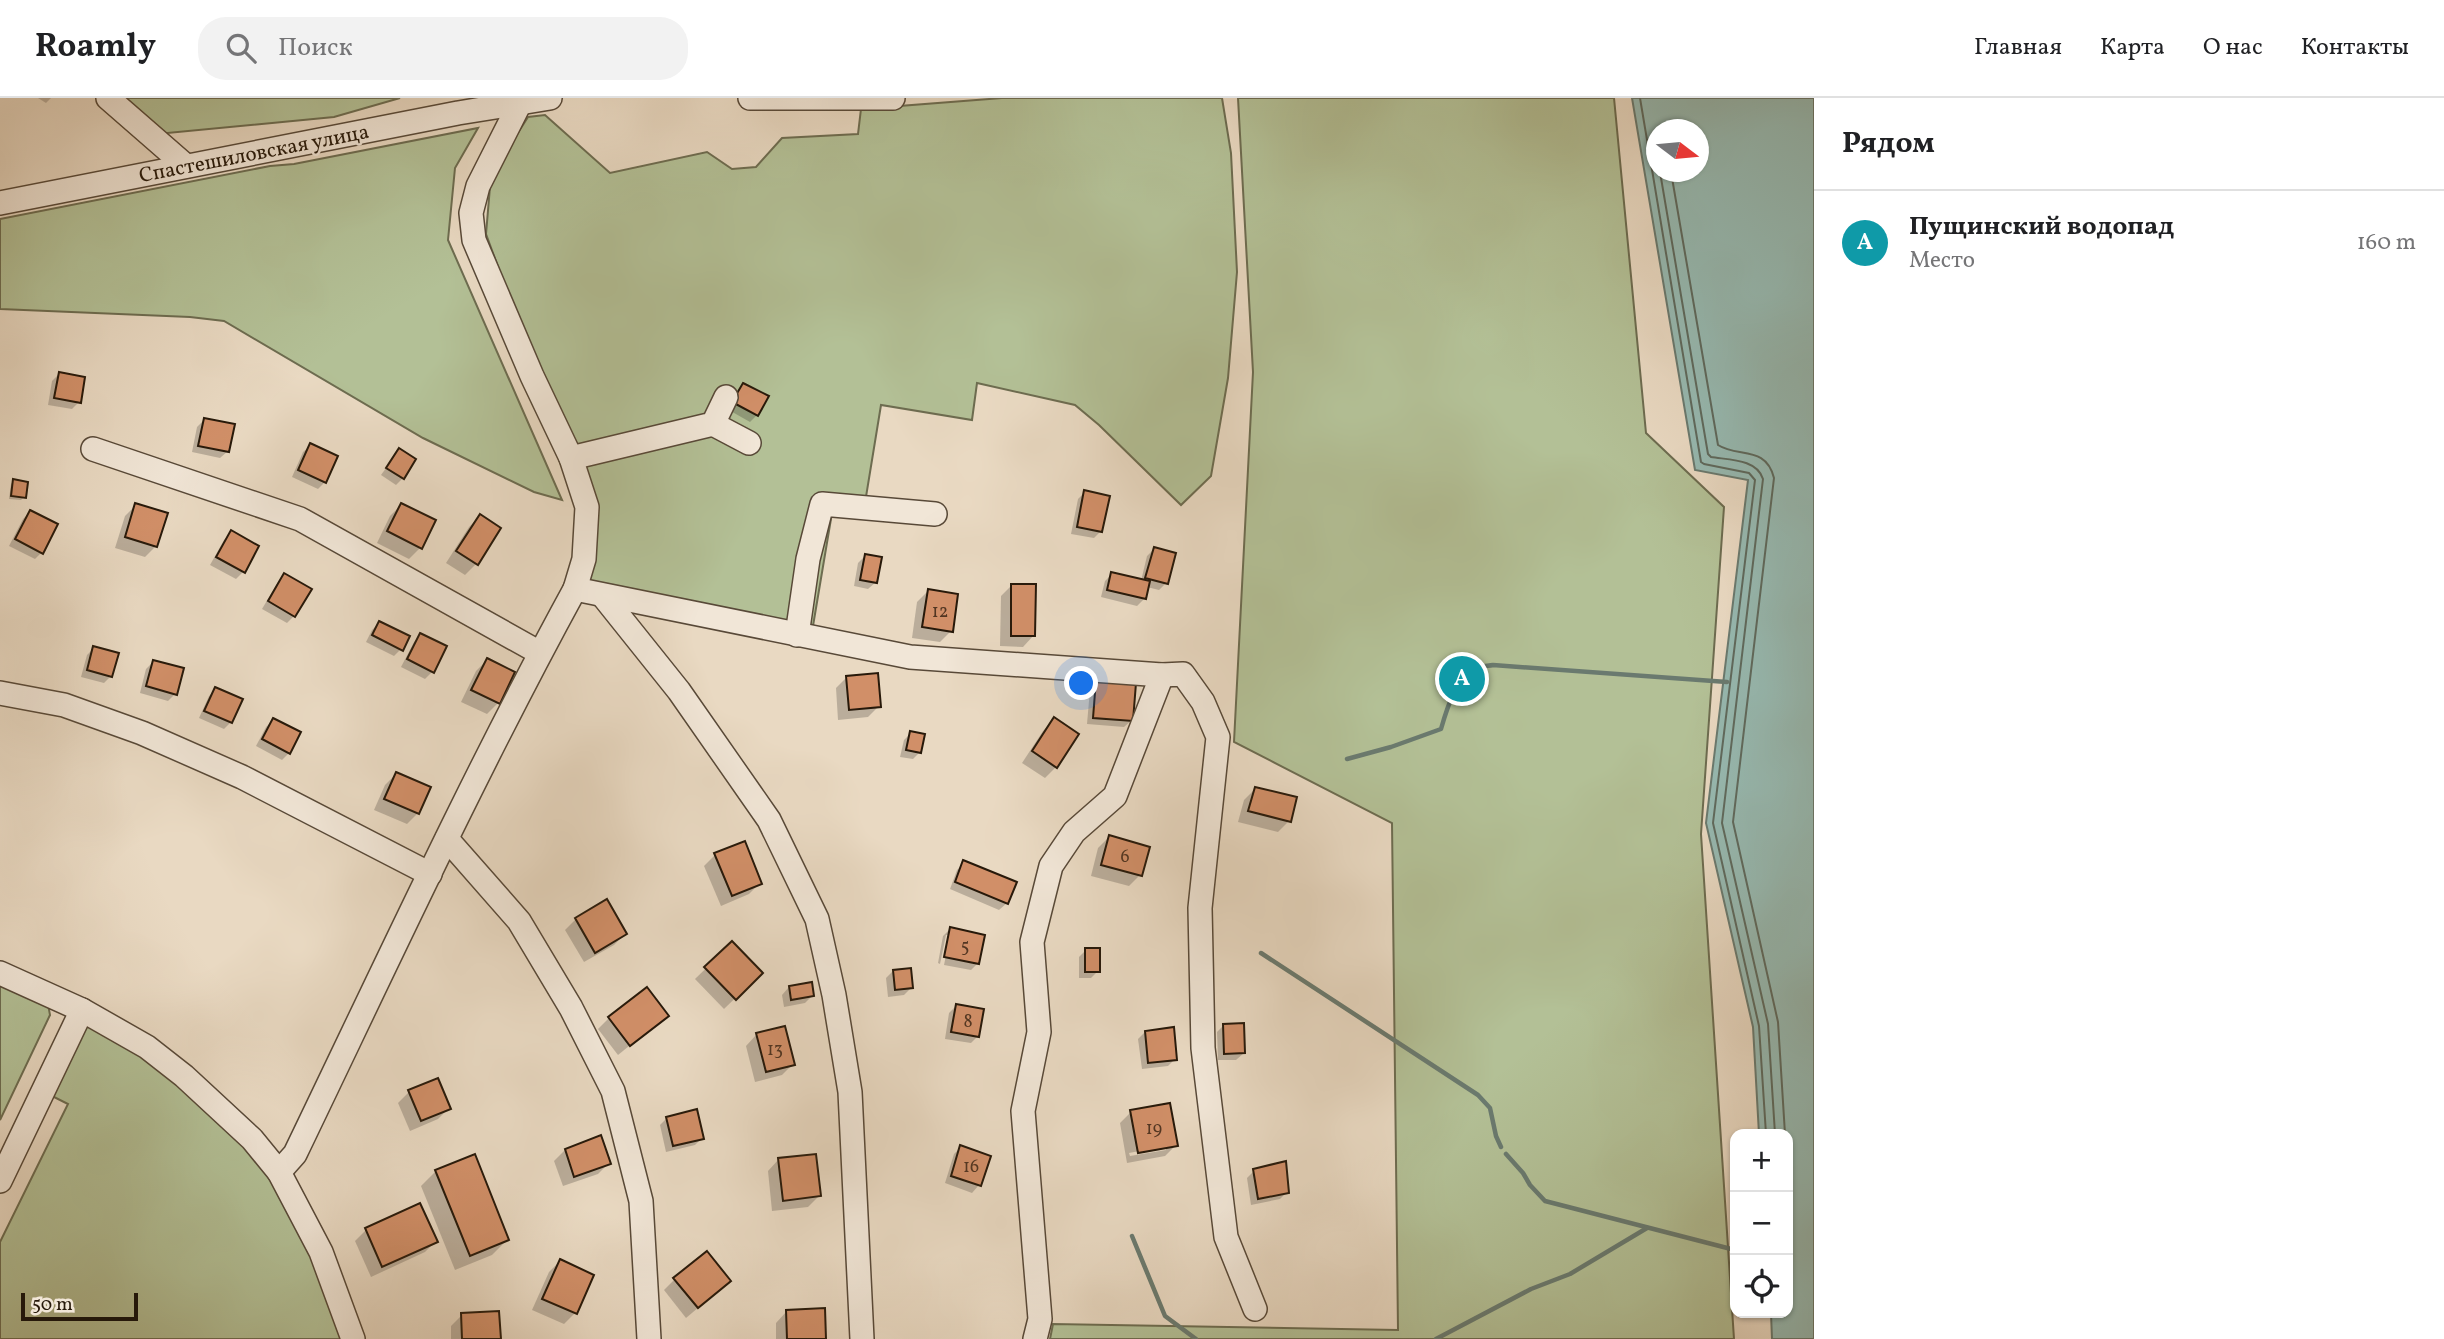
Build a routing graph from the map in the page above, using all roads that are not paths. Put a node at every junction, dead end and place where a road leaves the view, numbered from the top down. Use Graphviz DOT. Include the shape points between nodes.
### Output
graph roads {
  1 [pos="108,98"];
  2 [pos="550,98"];
  3 [pos="750,98"];
  4 [pos="893,98"];
  5 [pos="520,103"];
  6 [pos="186,166"];
  7 [pos="0,203"];
  8 [pos="726,397"];
  9 [pos="713,424"];
  10 [pos="749,443"];
  11 [pos="93,449"];
  12 [pos="571,458"];
  13 [pos="935,514"];
  14 [pos="575,589"];
  15 [pos="603,596"];
  16 [pos="797,635"];
  17 [pos="540,653"];
  18 [pos="1162,675"];
  19 [pos="0,693"];
  20 [pos="447,839"];
  21 [pos="430,874"];
  22 [pos="0,973"];
  23 [pos="82,1010"];
  24 [pos="279,1172"];
  25 [pos="0,1181"];
  26 [pos="1255,1309"];
  27 [pos="353,1339"];
  28 [pos="649,1339"];
  29 [pos="862,1339"];
  30 [pos="1035,1339"];
  1 -- 6 [label="street"];
  2 -- 5 [label="street, Спастешиловская улица"];
  3 -- 4 [label="street"];
  5 -- 6 [label="street, Спастешиловская улица"];
  5 -- 12 [label="street" via="478,186 471,213 474,240"];
  6 -- 7 [label="street, Спастешиловская улица"];
  8 -- 9 [label="street"];
  9 -- 10 [label="street"];
  9 -- 12 [label="street"];
  11 -- 17 [label="street" via="300,519"];
  12 -- 14 [label="street" via="587,507 584,559"];
  13 -- 16 [label="street" via="822,504"];
  14 -- 15 [label="street"];
  14 -- 17 [label="street"];
  15 -- 16 [label="street"];
  15 -- 29 [label="street" via="679,691 769,820 817,919 850,1092"];
  16 -- 18 [label="street" via="910,657"];
  17 -- 20 [label="street"];
  18 -- 26 [label="street" via="1183,674 1203,702 1218,737 1200,908 1203,1048 1226,1237"];
  18 -- 30 [label="street" via="1115,796 1074,832 1051,866 1032,942 1039,1031 1023,1111 1040,1319"];
  19 -- 21 [label="street" via="64,705 142,733 242,777"];
  20 -- 21 [label="street"];
  20 -- 28 [label="street" via="519,920 613,1091 642,1201"];
  21 -- 24 [label="street" via="295,1154"];
  22 -- 23 [label="street"];
  23 -- 24 [label="street" via="147,1047 184,1076 253,1139"];
  23 -- 25 [label="street"];
  24 -- 27 [label="street" via="321,1252"];
}
